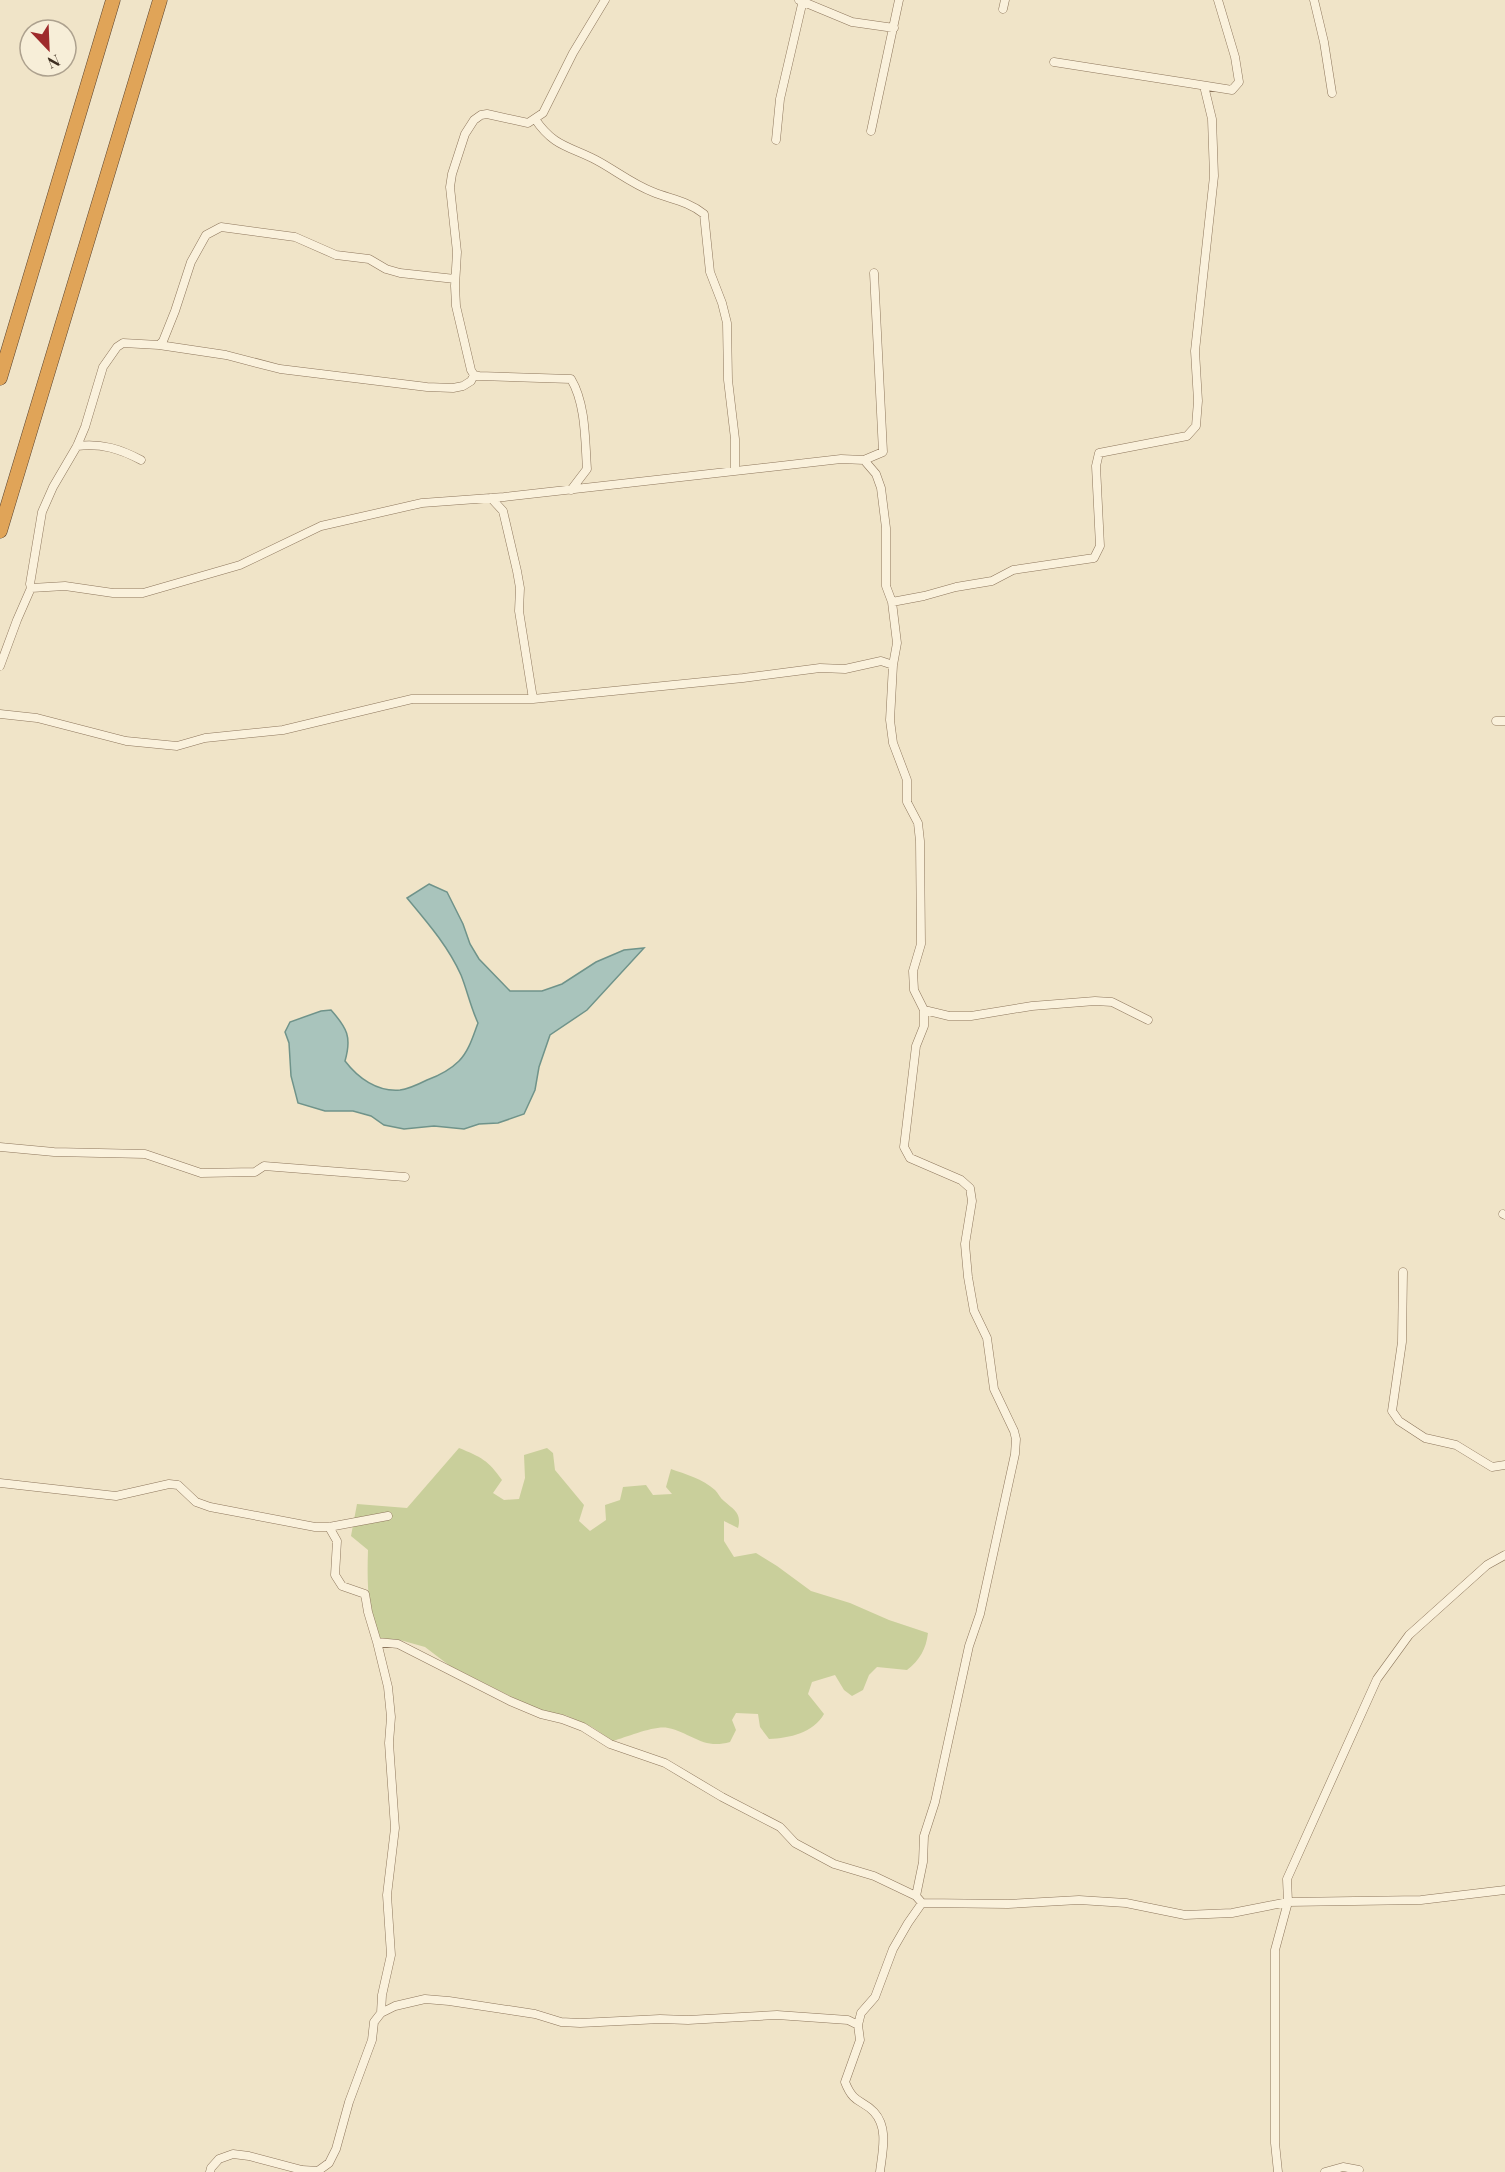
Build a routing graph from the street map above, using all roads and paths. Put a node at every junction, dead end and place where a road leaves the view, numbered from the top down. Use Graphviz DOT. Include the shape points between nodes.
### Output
graph roads {
  1 [pos="114,0"];
  2 [pos="160,0"];
  3 [pos="604,0"];
  4 [pos="899,0"];
  5 [pos="1005,0"];
  6 [pos="1218,0"];
  7 [pos="1314,0"];
  8 [pos="801,1"];
  9 [pos="1003,9"];
  10 [pos="894,28"];
  11 [pos="1054,62"];
  12 [pos="1207,86"];
  13 [pos="1332,93"];
  14 [pos="535,119"];
  15 [pos="871,131"];
  16 [pos="776,140"];
  17 [pos="874,273"];
  18 [pos="455,279"];
  19 [pos="159,345"];
  20 [pos="474,375"];
  21 [pos="0,378"];
  22 [pos="78,446"];
  23 [pos="141,460"];
  24 [pos="864,460"];
  25 [pos="735,471"];
  26 [pos="572,490"];
  27 [pos="491,498"];
  28 [pos="0,531"];
  29 [pos="31,588"];
  30 [pos="892,602"];
  31 [pos="893,665"];
  32 [pos="0,666"];
  33 [pos="533,699"];
  34 [pos="0,714"];
  35 [pos="1496,721"];
  36 [pos="1505,721"];
  37 [pos="924,1010"];
  38 [pos="1148,1020"];
  39 [pos="0,1147"];
  40 [pos="405,1177"];
  41 [pos="1403,1272"];
  42 [pos="1505,1465"];
  43 [pos="0,1483"];
  44 [pos="388,1516"];
  45 [pos="329,1527"];
  46 [pos="1505,1555"];
  47 [pos="377,1642"];
  48 [pos="1505,1890"];
  49 [pos="916,1896"];
  50 [pos="1288,1902"];
  51 [pos="922,1903"];
  52 [pos="381,2013"];
  53 [pos="858,2025"];
  54 [pos="1359,2170"];
  55 [pos="210,2172"];
  56 [pos="880,2172"];
  57 [pos="1278,2172"];
  58 [pos="1325,2172"];
  1 -- 21 [label="highway"];
  2 -- 28 [label="highway"];
  3 -- 14 [label="street" via="543,114"];
  4 -- 10 [label="street"];
  5 -- 9 [label="street"];
  6 -- 12 [label="street" via="1239,82 1232,90"];
  7 -- 13 [label="street"];
  8 -- 10 [label="street" via="852,22"];
  8 -- 16 [label="street" via="780,99"];
  10 -- 15 [label="street"];
  11 -- 12 [label="street"];
  12 -- 30 [label="street" via="1214,176 1195,351 1196,426 1187,436 1100,453 1096,503 1100,546 1094,558 1013,570 992,581"];
  14 -- 18 [label="street" via="528,123 487,114 474,120 465,134 450,188 457,252"];
  14 -- 25 [label="street" via="556,143 704,214 712,282 727,323"];
  17 -- 24 [label="street" via="883,452"];
  18 -- 19 [label="street" via="400,273 369,259 336,255 295,237 221,227 206,235 191,262 168,333"];
  18 -- 20 [label="street" via="456,306"];
  19 -- 20 [label="street" via="280,369 427,387 463,386"];
  19 -- 22 [label="street" via="123,343 117,347 103,367"];
  20 -- 26 [label="street" via="571,380 580,404 587,469"];
  22 -- 23 [label="street" via="117,448"];
  22 -- 29 [label="street" via="42,512"];
  24 -- 25 [label="street"];
  24 -- 30 [label="street" via="881,488 886,586"];
  25 -- 26 [label="street"];
  26 -- 27 [label="street"];
  27 -- 29 [label="street" via="422,503 321,526 240,565 143,593 65,586"];
  27 -- 33 [label="street" via="503,511 517,571"];
  29 -- 32 [label="street"];
  30 -- 31 [label="street" via="897,643"];
  31 -- 33 [label="street" via="881,661 845,669 820,668"];
  31 -- 37 [label="street" via="893,743 907,780 907,802 918,823 920,841 921,944 913,971 914,990"];
  33 -- 34 [label="street" via="412,699 283,730 205,738 177,746 126,741 37,718"];
  35 -- 36 [label="street"];
  37 -- 38 [label="street" via="971,1016 1032,1006 1112,1002"];
  37 -- 49 [label="street" via="904,1147 910,1158 962,1180 970,1188 972,1201 965,1244 974,1311 987,1338 994,1389 1017,1444 980,1614 924,1836"];
  39 -- 40 [label="street" via="145,1154 201,1173 255,1172 264,1166"];
  41 -- 42 [label="street" via="1402,1342 1392,1411 1399,1421 1425,1438 1456,1445 1492,1467"];
  43 -- 45 [label="street" via="116,1496 178,1485 196,1502 210,1507"];
  44 -- 45 [label="street"];
  45 -- 47 [label="street" via="337,1541 335,1575 342,1586 365,1594"];
  46 -- 50 [label="street" via="1487,1565 1409,1635 1377,1679 1287,1879"];
  47 -- 49 [label="street" via="398,1644 510,1701 665,1763 780,1827 795,1843 834,1864 874,1876"];
  47 -- 52 [label="street" via="391,1717 394,1828 387,1895 391,1955"];
  48 -- 50 [label="street" via="1421,1900"];
  49 -- 51 [label="street"];
  50 -- 51 [label="street" via="1232,1913 1185,1915 1126,1903 1079,1900"];
  50 -- 57 [label="street" via="1275,1950"];
  51 -- 53 [label="street" via="893,1949"];
  52 -- 53 [label="street" via="425,2000 535,2014 561,2022 777,2015 848,2020"];
  52 -- 55 [label="street" via="374,2022 372,2040 330,2163 318,2170 302,2170 232,2154 219,2159"];
  53 -- 56 [label="street" via="860,2040 845,2082 858,2103 874,2111 882,2124"];
  54 -- 58 [label="street"];
}
